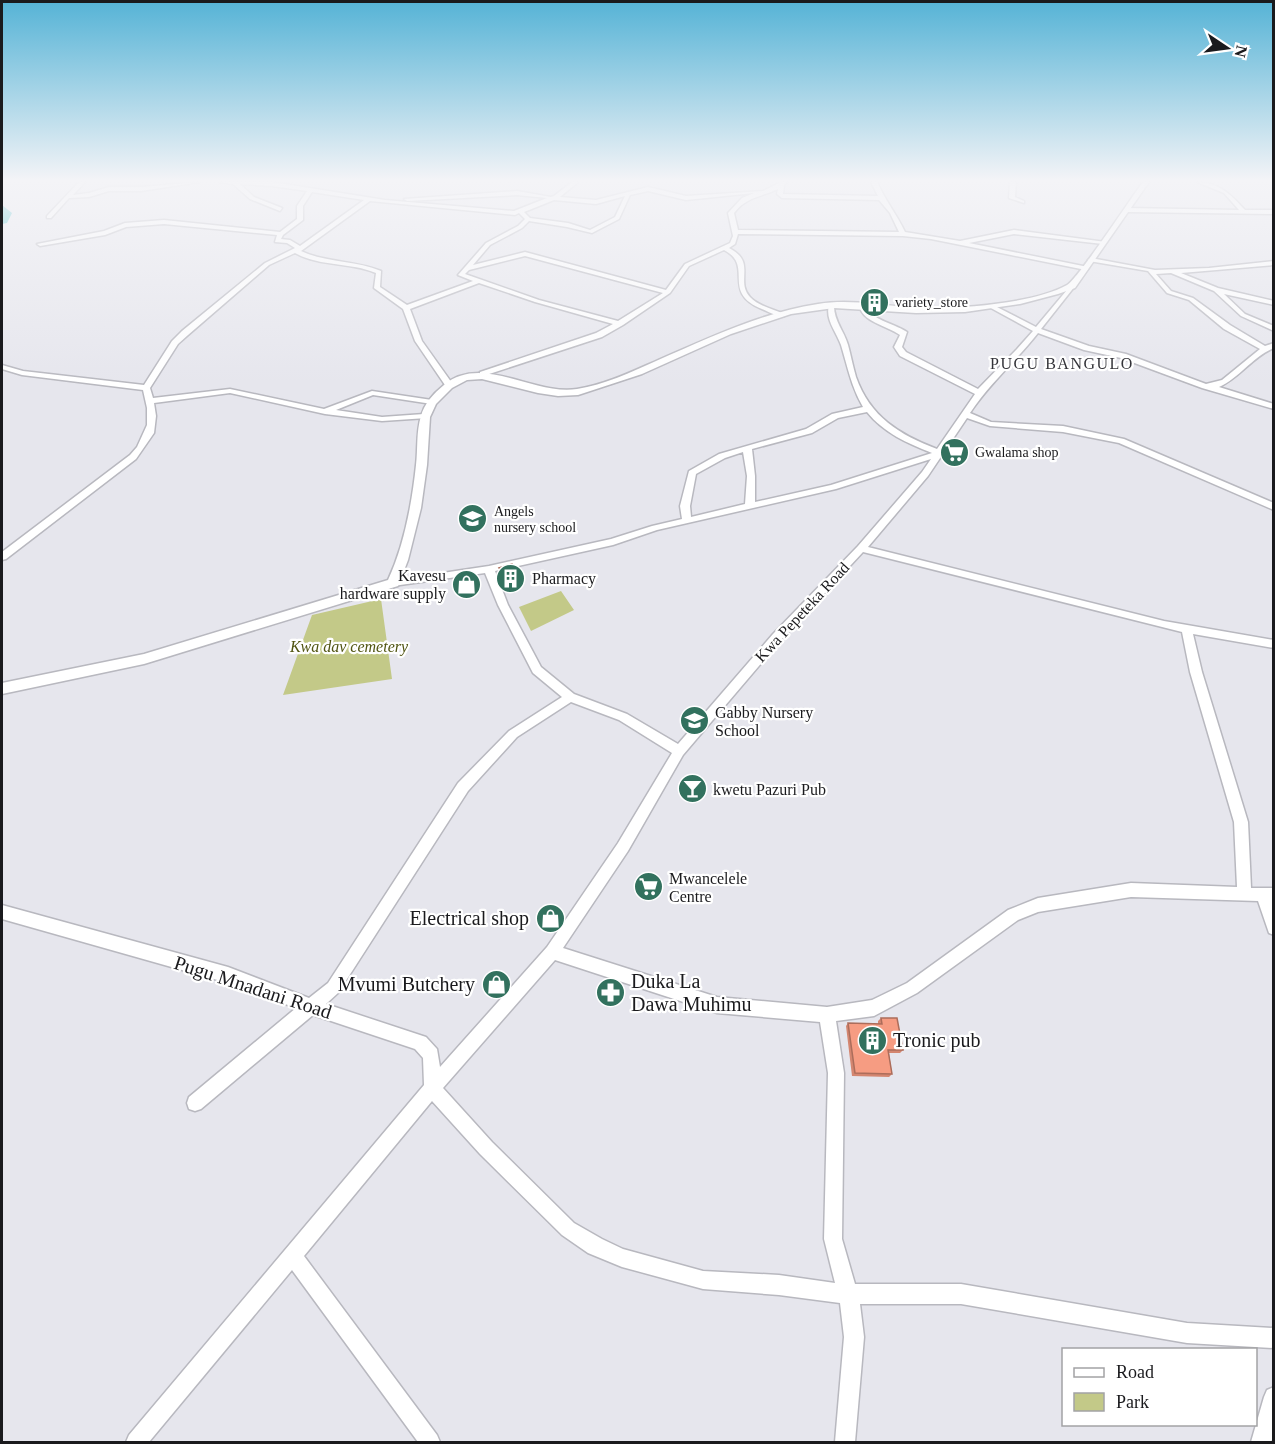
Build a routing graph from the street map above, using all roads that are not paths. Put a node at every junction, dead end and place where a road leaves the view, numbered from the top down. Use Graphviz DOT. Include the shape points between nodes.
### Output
graph roads {
  1 [pos="297,249"];
  2 [pos="298,249"];
  3 [pos="484,249"];
  4 [pos="722,249"];
  5 [pos="727,249"];
  6 [pos="999,249"];
  7 [pos="1098,249"];
  8 [pos="1274,263"];
  9 [pos="1089,264"];
  10 [pos="468,268"];
  11 [pos="1152,270"];
  12 [pos="1166,270"];
  13 [pos="477,282"];
  14 [pos="1072,286"];
  15 [pos="1216,290"];
  16 [pos="668,292"];
  17 [pos="1274,303"];
  18 [pos="861,305"];
  19 [pos="831,306"];
  20 [pos="991,306"];
  21 [pos="406,308"];
  22 [pos="782,315"];
  23 [pos="621,324"];
  24 [pos="1274,329"];
  25 [pos="1037,330"];
  26 [pos="1274,345"];
  27 [pos="1263,348"];
  28 [pos="2,367"];
  29 [pos="483,374"];
  30 [pos="450,386"];
  31 [pos="1211,387"];
  32 [pos="146,388"];
  33 [pos="980,393"];
  34 [pos="150,401"];
  35 [pos="432,402"];
  36 [pos="1274,407"];
  37 [pos="867,409"];
  38 [pos="329,412"];
  39 [pos="967,415"];
  40 [pos="424,416"];
  41 [pos="747,448"];
  42 [pos="940,453"];
  43 [pos="750,505"];
  44 [pos="1274,507"];
  45 [pos="687,521"];
  46 [pos="861,549"];
  47 [pos="2,557"];
  48 [pos="489,569"];
  49 [pos="393,583"];
  50 [pos="1187,630"];
  51 [pos="1274,644"];
  52 [pos="2,689"];
  53 [pos="570,698"];
  54 [pos="679,751"];
  55 [pos="1245,894"];
  56 [pos="1268,895"];
  57 [pos="2,912"];
  58 [pos="1274,928"];
  59 [pos="552,952"];
  60 [pos="313,1007"];
  61 [pos="827,1015"];
  62 [pos="432,1088"];
  63 [pos="195,1103"];
  64 [pos="292,1255"];
  65 [pos="846,1294"];
  66 [pos="1274,1338"];
  67 [pos="1274,1396"];
  68 [pos="136,1443"];
  69 [pos="430,1443"];
  70 [pos="845,1443"];
  71 [pos="1261,1443"];
  1 -- 32 [label="street" via="262,268 185,333"];
  2 -- 21 [label="street" via="299,254 312,258 375,269 379,274 377,288"];
  3 -- 10 [label="street"];
  4 -- 16 [label="street" via="687,266"];
  5 -- 22 [label="street" via="742,262 745,294"];
  6 -- 9 [label="street"];
  7 -- 9 [label="street"];
  8 -- 12 [label="street"];
  9 -- 11 [label="street"];
  9 -- 14 [label="street"];
  10 -- 13 [label="street" via="461,275"];
  10 -- 16 [label="street" via="525,254"];
  11 -- 12 [label="street"];
  11 -- 27 [label="street" via="1169,292 1191,299"];
  12 -- 15 [label="street"];
  13 -- 21 [label="street"];
  13 -- 23 [label="street"];
  14 -- 20 [label="street"];
  14 -- 25 [label="street, Kwa Pepeteka Road"];
  15 -- 17 [label="street"];
  15 -- 24 [label="street" via="1242,315"];
  16 -- 23 [label="street"];
  18 -- 19 [label="street"];
  18 -- 20 [label="street" via="929,311"];
  18 -- 33 [label="street" via="870,318 904,334 898,347 903,354"];
  19 -- 22 [label="street"];
  19 -- 37 [label="street" via="830,315 842,337 852,378"];
  20 -- 25 [label="street"];
  21 -- 30 [label="street" via="420,348"];
  22 -- 29 [label="street" via="746,326 624,380 576,392 550,393"];
  23 -- 29 [label="street" via="586,340"];
  25 -- 31 [label="street"];
  25 -- 33 [label="street, Kwa Pepeteka Road"];
  26 -- 27 [label="street"];
  27 -- 31 [label="street" via="1240,371"];
  28 -- 32 [label="street" via="22,373"];
  29 -- 30 [label="street"];
  30 -- 35 [label="street"];
  31 -- 36 [label="street"];
  32 -- 34 [label="street"];
  33 -- 39 [label="street, Kwa Pepeteka Road"];
  34 -- 38 [label="street" via="239,391"];
  34 -- 47 [label="street" via="151,432 133,457"];
  35 -- 38 [label="street" via="372,393"];
  35 -- 40 [label="street"];
  37 -- 41 [label="street" via="835,416 809,431"];
  37 -- 42 [label="street" via="894,435"];
  38 -- 40 [label="street" via="382,419"];
  39 -- 42 [label="street, Kwa Pepeteka Road"];
  39 -- 44 [label="street" via="990,424 1063,429 1121,441"];
  40 -- 49 [label="street" via="422,466"];
  41 -- 43 [label="street"];
  41 -- 45 [label="street" via="722,456 692,473 685,506"];
  42 -- 43 [label="street" via="861,479"];
  42 -- 46 [label="street, Kwa Pepeteka Road"];
  43 -- 45 [label="street"];
  45 -- 48 [label="street"];
  46 -- 50 [label="street"];
  46 -- 54 [label="street, Kwa Pepeteka Road" via="777,637"];
  48 -- 49 [label="street"];
  48 -- 53 [label="street" via="537,670"];
  49 -- 52 [label="street" via="144,659"];
  50 -- 51 [label="street"];
  50 -- 55 [label="street" via="1241,822"];
  53 -- 54 [label="street" via="623,717"];
  53 -- 60 [label="street" via="513,734 463,787 333,987"];
  54 -- 59 [label="street, Kwa Pepeteka Road" via="623,847"];
  55 -- 56 [label="street"];
  55 -- 61 [label="street" via="1131,890 1038,905 1013,915 912,988 874,1008"];
  56 -- 58 [label="street"];
  57 -- 60 [label="street, Pugu Mnadani Road" via="228,975"];
  59 -- 61 [label="street" via="717,1005"];
  59 -- 62 [label="street, Kwa Pepeteka Road"];
  60 -- 62 [label="street, Pugu Mnadani Road" via="420,1043 430,1055"];
  60 -- 63 [label="street"];
  61 -- 65 [label="street" via="836,1073 832,1227"];
  62 -- 64 [label="street, Kwa Pepeteka Road"];
  62 -- 65 [label="street" via="560,1221 595,1246 622,1258 703,1280"];
  64 -- 68 [label="street, Kwa Pepeteka Road"];
  64 -- 69 [label="street"];
  65 -- 66 [label="street" via="961,1294 1187,1333"];
  65 -- 70 [label="street" via="854,1337"];
  67 -- 71 [label="street"];
}
